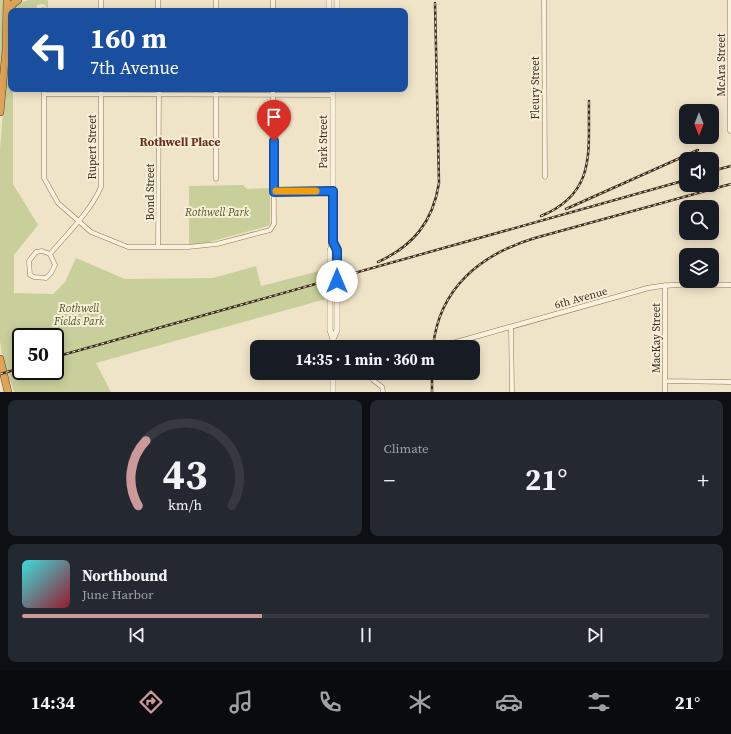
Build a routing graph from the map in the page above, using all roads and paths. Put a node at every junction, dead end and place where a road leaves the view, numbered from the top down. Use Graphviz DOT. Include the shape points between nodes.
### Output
graph roads {
  1 [pos="7,0"];
  2 [pos="18,0"];
  3 [pos="544,0"];
  4 [pos="730,0"];
  5 [pos="9,8"];
  6 [pos="7,11"];
  7 [pos="101,92"];
  8 [pos="159,92"];
  9 [pos="333,92"];
  10 [pos="44,94"];
  11 [pos="216,95"];
  12 [pos="273,95"];
  13 [pos="0,112"];
  14 [pos="730,131"];
  15 [pos="545,177"];
  16 [pos="216,179"];
  17 [pos="274,189"];
  18 [pos="333,191"];
  19 [pos="78,221"];
  20 [pos="158,247"];
  21 [pos="50,254"];
  22 [pos="665,285"];
  23 [pos="731,285"];
  24 [pos="511,327"];
  25 [pos="333,340"];
  26 [pos="464,340"];
  27 [pos="0,359"];
  28 [pos="334,380"];
  29 [pos="373,380"];
  30 [pos="665,381"];
  31 [pos="731,382"];
  32 [pos="8,392"];
  33 [pos="334,392"];
  34 [pos="382,392"];
  35 [pos="512,392"];
  36 [pos="665,392"];
  1 -- 6 [label="highway"];
  2 -- 5 [label="highway"];
  3 -- 15 [label="street, Fleury Street"];
  4 -- 14 [label="street, McAra Street"];
  6 -- 13 [label="highway"];
  7 -- 8 [label="street"];
  7 -- 10 [label="street"];
  7 -- 19 [label="street, Rupert Street" via="101,187 96,198"];
  8 -- 11 [label="street"];
  8 -- 20 [label="street, Bond Street"];
  9 -- 12 [label="street"];
  9 -- 18 [label="main road, Park Street"];
  10 -- 19 [label="street" via="44,178 58,203"];
  11 -- 12 [label="street"];
  11 -- 16 [label="street"];
  12 -- 17 [label="street"];
  17 -- 18 [label="street"];
  17 -- 20 [label="street" via="274,224 270,230 217,244"];
  18 -- 25 [label="main road, Park Street" via="333,242 330,251 330,330"];
  19 -- 20 [label="street" via="90,232 128,247"];
  19 -- 21 [label="street, Rupert Street"];
  21 -- 21 [label="street" via="42,250 36,252 29,262 30,275 46,278 51,273 55,265"];
  22 -- 23 [label="street, 6th Avenue"];
  22 -- 24 [label="street, 6th Avenue"];
  22 -- 30 [label="street, MacKay Street"];
  24 -- 26 [label="street, 6th Avenue"];
  24 -- 35 [label="street"];
  27 -- 32 [label="highway"];
  28 -- 33 [label="main road"];
  29 -- 34 [label="street" via="382,387"];
  30 -- 31 [label="street"];
  30 -- 36 [label="street, MacKay Street"];
}
